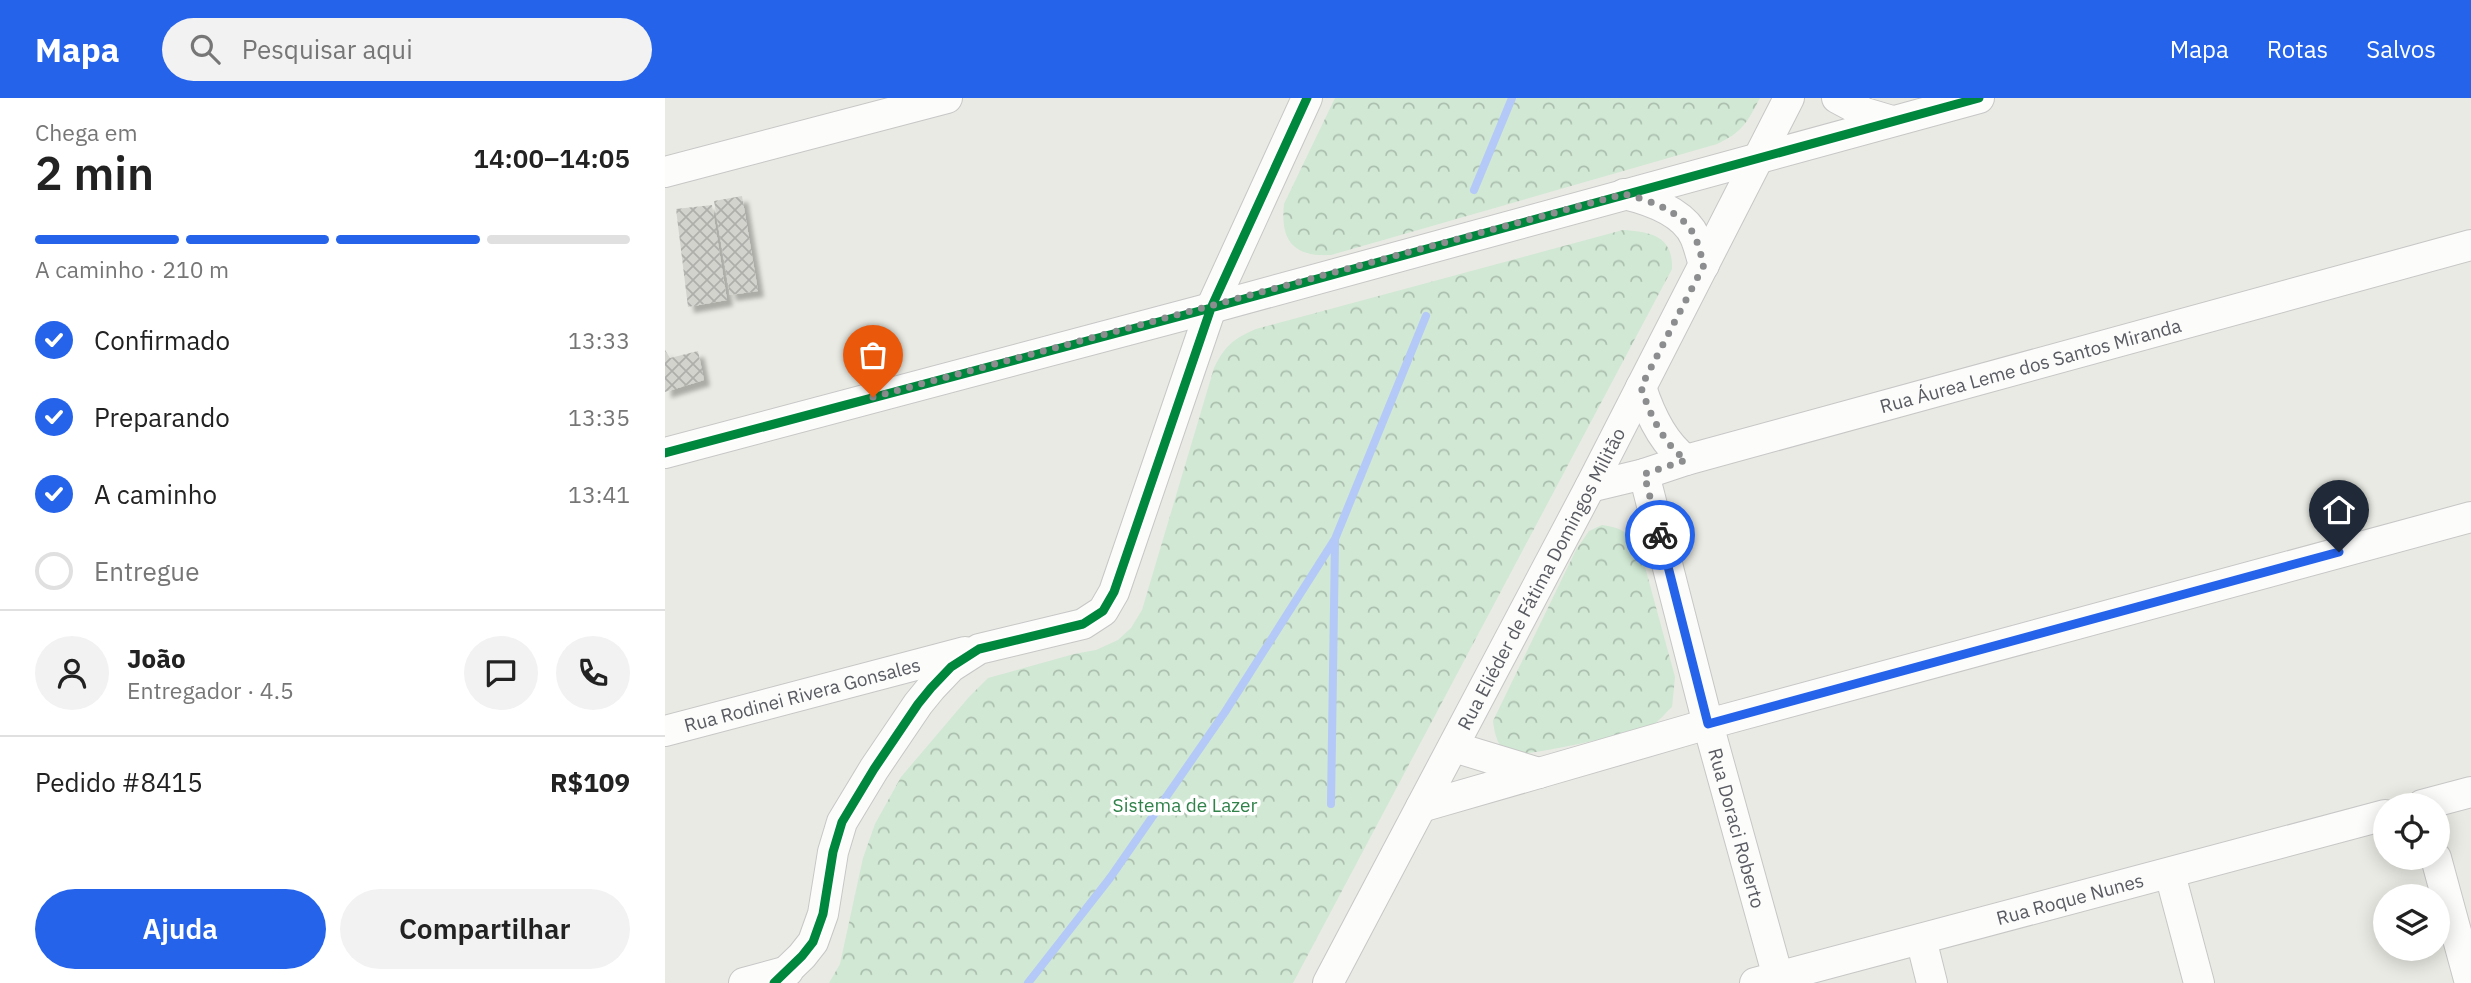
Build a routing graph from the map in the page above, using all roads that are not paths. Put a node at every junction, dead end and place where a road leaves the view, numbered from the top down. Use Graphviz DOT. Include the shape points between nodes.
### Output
graph roads {
  1 [pos="947,98"];
  2 [pos="1307,98"];
  3 [pos="1789,98"];
  4 [pos="1837,98"];
  5 [pos="1979,98"];
  6 [pos="1892,121"];
  7 [pos="1758,157"];
  8 [pos="665,172"];
  9 [pos="1624,194"];
  10 [pos="2471,245"];
  11 [pos="1704,265"];
  12 [pos="1211,308"];
  13 [pos="1641,387"];
  14 [pos="665,453"];
  15 [pos="1686,460"];
  16 [pos="1644,474"];
  17 [pos="1590,487"];
  18 [pos="2471,517"];
  19 [pos="979,649"];
  20 [pos="1708,724"];
  21 [pos="665,731"];
  22 [pos="1454,747"];
  23 [pos="1539,773"];
  24 [pos="2471,792"];
  25 [pos="2450,798"];
  26 [pos="1421,807"];
  27 [pos="2373,818"];
  28 [pos="2440,870"];
  29 [pos="2169,874"];
  30 [pos="1921,939"];
  31 [pos="781,977"];
  32 [pos="1766,980"];
  33 [pos="744,983"];
  34 [pos="1328,983"];
  35 [pos="1932,983"];
  36 [pos="2199,983"];
  37 [pos="2470,983"];
  1 -- 8 [label="street"];
  2 -- 12 [label="street, Rua Rodinei Rivera Gonsales"];
  3 -- 7 [label="street, Rua Eliéder de Fátima Domingos Militão"];
  4 -- 6 [label="street"];
  5 -- 6 [label="street"];
  6 -- 7 [label="street"];
  7 -- 9 [label="street"];
  7 -- 11 [label="street, Rua Eliéder de Fátima Domingos Militão"];
  9 -- 11 [label="street" via="1651,200 1674,214 1694,234"];
  9 -- 12 [label="street"];
  10 -- 15 [label="street, Rua Áurea Leme dos Santos Miranda"];
  11 -- 13 [label="street, Rua Eliéder de Fátima Domingos Militão"];
  12 -- 14 [label="street"];
  12 -- 19 [label="street, Rua Rodinei Rivera Gonsales" via="1114,592 1103,611 1083,624"];
  13 -- 15 [label="street" via="1648,410 1672,450"];
  13 -- 17 [label="street, Rua Eliéder de Fátima Domingos Militão"];
  15 -- 16 [label="street, Rua Áurea Leme dos Santos Miranda"];
  16 -- 17 [label="street, Rua Áurea Leme dos Santos Miranda"];
  16 -- 20 [label="street, Rua Doraci Roberto"];
  17 -- 22 [label="street, Rua Eliéder de Fátima Domingos Militão"];
  18 -- 20 [label="street"];
  19 -- 21 [label="street, Rua Rodinei Rivera Gonsales"];
  19 -- 31 [label="street" via="951,667 918,704 856,798 833,852 823,914 813,942"];
  20 -- 23 [label="street"];
  20 -- 32 [label="street, Rua Doraci Roberto"];
  22 -- 23 [label="street"];
  22 -- 26 [label="street, Rua Eliéder de Fátima Domingos Militão"];
  23 -- 26 [label="street"];
  24 -- 25 [label="street"];
  26 -- 34 [label="street, Rua Eliéder de Fátima Domingos Militão"];
  27 -- 29 [label="street, Rua Roque Nunes"];
  28 -- 37 [label="street"];
  29 -- 30 [label="street, Rua Roque Nunes"];
  29 -- 36 [label="street"];
  30 -- 32 [label="street, Rua Roque Nunes"];
  30 -- 35 [label="street"];
  31 -- 33 [label="street"];
}
